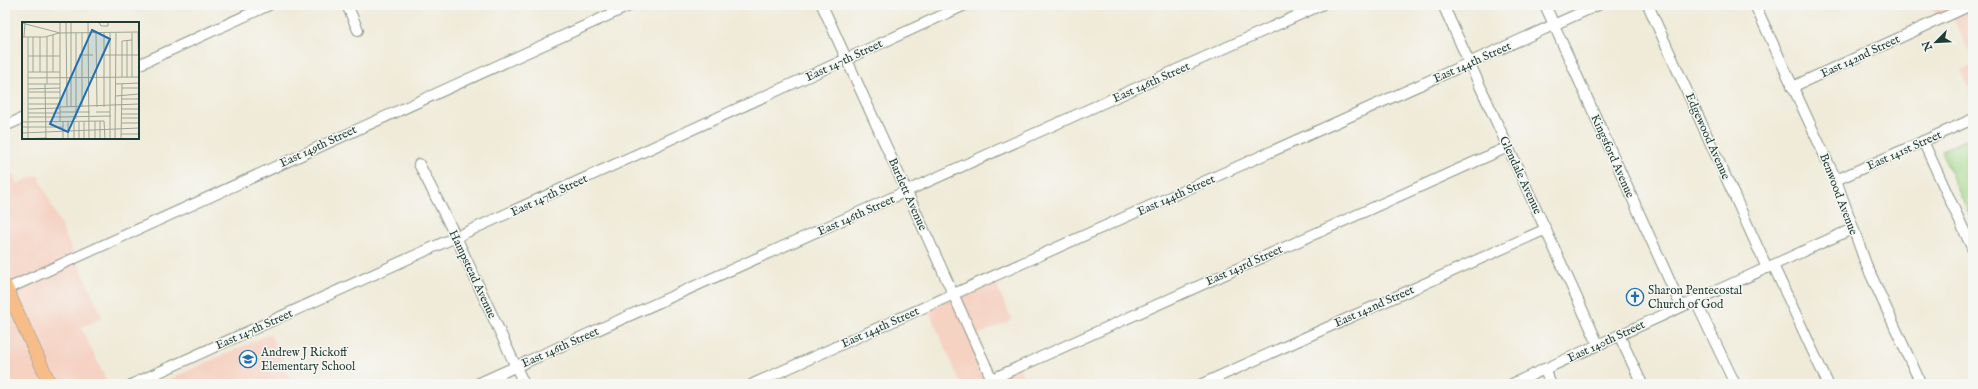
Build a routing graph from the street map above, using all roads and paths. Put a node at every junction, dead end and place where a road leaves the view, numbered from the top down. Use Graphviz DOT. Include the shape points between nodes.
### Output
graph roads {
  1 [pos="269,5"];
  2 [pos="347,5"];
  3 [pos="631,5"];
  4 [pos="822,5"];
  5 [pos="965,5"];
  6 [pos="1321,5"];
  7 [pos="1443,5"];
  8 [pos="1545,5"];
  9 [pos="1598,5"];
  10 [pos="1648,5"];
  11 [pos="1755,5"];
  12 [pos="1971,5"];
  13 [pos="1554,25"];
  14 [pos="358,30"];
  15 [pos="847,58"];
  16 [pos="1469,64"];
  17 [pos="139,65"];
  18 [pos="1792,87"];
  19 [pos="22,118"];
  20 [pos="1973,119"];
  21 [pos="5,126"];
  22 [pos="1924,141"];
  23 [pos="1508,147"];
  24 [pos="419,164"];
  25 [pos="1836,180"];
  26 [pos="907,192"];
  27 [pos="1546,229"];
  28 [pos="1852,229"];
  29 [pos="456,237"];
  30 [pos="1973,250"];
  31 [pos="1770,267"];
  32 [pos="6,287"];
  33 [pos="954,294"];
  34 [pos="1695,300"];
  35 [pos="1681,306"];
  36 [pos="10,308"];
  37 [pos="1619,335"];
  38 [pos="1598,344"];
  39 [pos="516,366"];
  40 [pos="1544,369"];
  41 [pos="993,381"];
  42 [pos="50,384"];
  43 [pos="133,384"];
  44 [pos="477,384"];
  45 [pos="524,384"];
  46 [pos="754,384"];
  47 [pos="980,384"];
  48 [pos="1202,384"];
  49 [pos="1512,384"];
  50 [pos="1551,384"];
  51 [pos="1642,384"];
  52 [pos="1735,384"];
  53 [pos="1828,384"];
  54 [pos="1921,384"];
  1 -- 17 [label="street"];
  2 -- 14 [label="street"];
  3 -- 32 [label="street, East 149th Street"];
  4 -- 15 [label="street, Bartlett Avenue"];
  5 -- 15 [label="street, East 147th Street"];
  6 -- 26 [label="street, East 146th Street"];
  7 -- 16 [label="street, Glendale Avenue"];
  8 -- 13 [label="street, Kingsford Avenue"];
  9 -- 13 [label="street, East 144th Street"];
  10 -- 31 [label="street, Edgewood Avenue"];
  11 -- 18 [label="street, Benwood Avenue"];
  12 -- 18 [label="street, East 142nd Street"];
  13 -- 16 [label="street, East 144th Street"];
  13 -- 35 [label="street, Kingsford Avenue"];
  15 -- 26 [label="street, Bartlett Avenue"];
  15 -- 29 [label="street, East 147th Street"];
  16 -- 23 [label="street, Glendale Avenue"];
  16 -- 33 [label="street, East 144th Street"];
  18 -- 25 [label="street, Benwood Avenue"];
  19 -- 21 [label="street"];
  20 -- 22 [label="street, East 141st Street"];
  22 -- 25 [label="street, East 141st Street"];
  22 -- 30 [label="street"];
  23 -- 27 [label="street, Glendale Avenue"];
  23 -- 41 [label="street, East 143rd Street"];
  24 -- 29 [label="street, Hampstead Avenue"];
  25 -- 28 [label="street, Benwood Avenue"];
  26 -- 33 [label="street, Bartlett Avenue"];
  26 -- 39 [label="street, East 146th Street"];
  27 -- 38 [label="street, Glendale Avenue"];
  27 -- 48 [label="street, East 142nd Street"];
  28 -- 31 [label="street, East 140th Street"];
  28 -- 54 [label="street, Benwood Avenue"];
  29 -- 39 [label="street, Hampstead Avenue"];
  29 -- 43 [label="street, East 147th Street"];
  31 -- 34 [label="street, East 140th Street"];
  31 -- 53 [label="street, Edgewood Avenue"];
  32 -- 36 [label="main road"];
  33 -- 41 [label="street, Bartlett Avenue"];
  33 -- 46 [label="street, East 144th Street"];
  34 -- 35 [label="street, East 140th Street"];
  34 -- 52 [label="street"];
  35 -- 37 [label="street, East 140th Street"];
  36 -- 42 [label="main road"];
  37 -- 38 [label="street, East 140th Street"];
  37 -- 51 [label="street"];
  38 -- 40 [label="street, East 140th Street"];
  39 -- 44 [label="street, East 146th Street"];
  39 -- 45 [label="street, Hampstead Avenue"];
  40 -- 49 [label="street, East 140th Street"];
  40 -- 50 [label="street"];
  41 -- 47 [label="street, East 143rd Street"];
}
